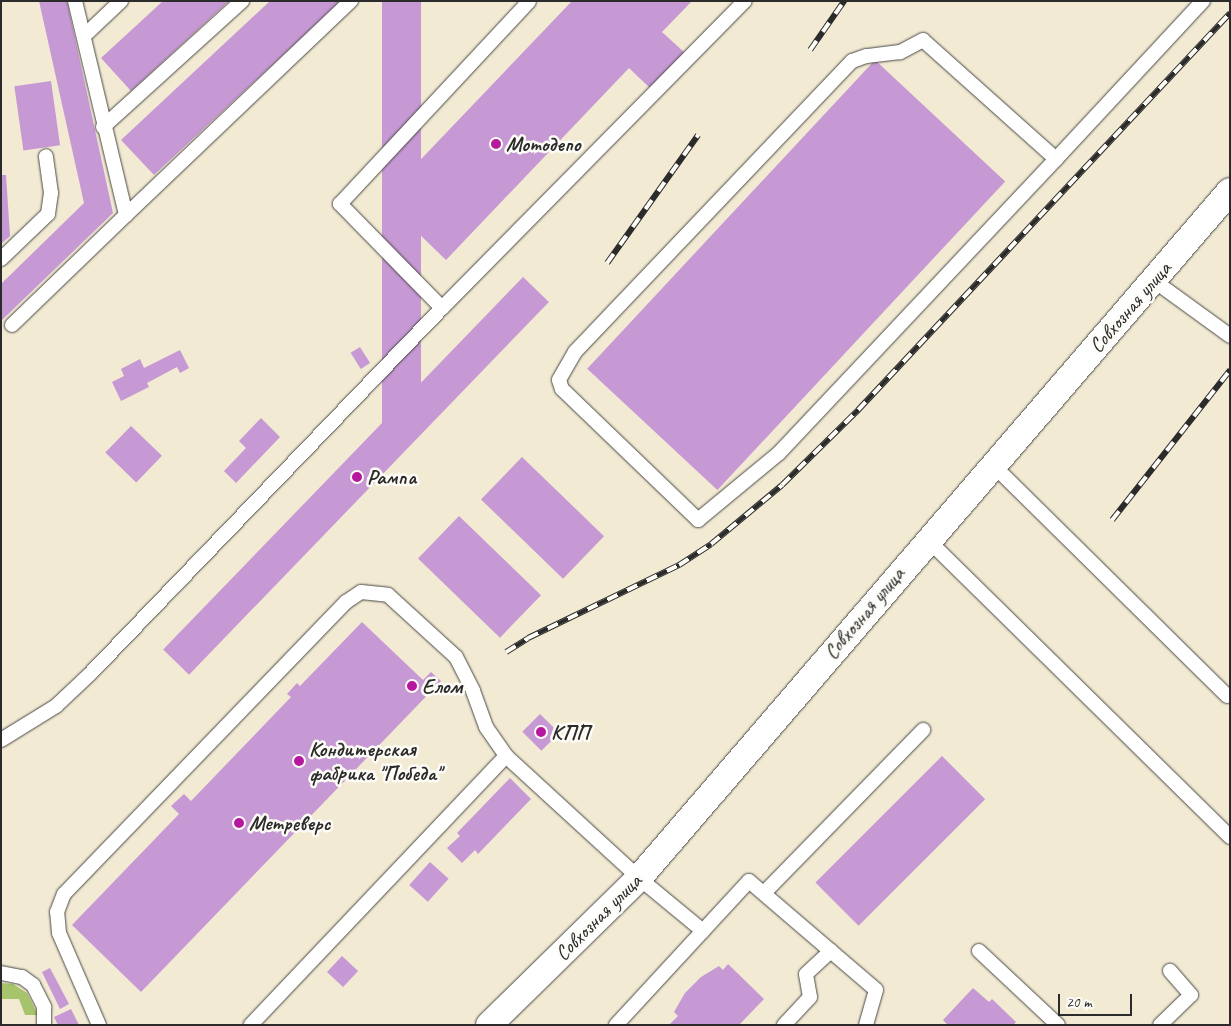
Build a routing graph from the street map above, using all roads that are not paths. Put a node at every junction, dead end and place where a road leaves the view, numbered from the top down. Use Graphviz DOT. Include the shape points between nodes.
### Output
graph roads {
  1 [pos="75,1"];
  2 [pos="122,1"];
  3 [pos="242,1"];
  4 [pos="351,1"];
  5 [pos="529,1"];
  6 [pos="745,1"];
  7 [pos="1203,1"];
  8 [pos="84,36"];
  9 [pos="103,127"];
  10 [pos="46,156"];
  11 [pos="1056,159"];
  12 [pos="1230,192"];
  13 [pos="126,215"];
  14 [pos="1,259"];
  15 [pos="1153,280"];
  16 [pos="442,308"];
  17 [pos="12,325"];
  18 [pos="1230,336"];
  19 [pos="993,465"];
  20 [pos="927,539"];
  21 [pos="1227,696"];
  22 [pos="923,730"];
  23 [pos="1,740"];
  24 [pos="506,756"];
  25 [pos="1230,837"];
  26 [pos="639,878"];
  27 [pos="764,894"];
  28 [pos="703,931"];
  29 [pos="832,951"];
  30 [pos="979,951"];
  31 [pos="1170,971"];
  32 [pos="1,974"];
  33 [pos="44,1025"];
  34 [pos="99,1025"];
  35 [pos="251,1025"];
  36 [pos="489,1025"];
  37 [pos="616,1025"];
  38 [pos="784,1025"];
  39 [pos="866,1025"];
  40 [pos="1058,1025"];
  41 [pos="1160,1025"];
  1 -- 8 [label="lane"];
  2 -- 8 [label="lane"];
  3 -- 9 [label="lane"];
  4 -- 13 [label="lane"];
  5 -- 16 [label="lane" via="340,204"];
  6 -- 16 [label="lane"];
  7 -- 11 [label="lane"];
  8 -- 9 [label="lane"];
  9 -- 13 [label="lane"];
  10 -- 14 [label="lane" via="51,193 48,214"];
  11 -- 11 [label="lane" via="923,40 900,52 852,61 575,352 559,380 562,389 698,520 779,452"];
  12 -- 15 [label="street, Совхозная улица"];
  13 -- 17 [label="lane"];
  15 -- 18 [label="lane"];
  15 -- 19 [label="street, Совхозная улица"];
  16 -- 23 [label="lane" via="90,674 56,706"];
  19 -- 20 [label="street, Совхозная улица"];
  19 -- 21 [label="lane"];
  20 -- 25 [label="lane"];
  20 -- 26 [label="street, Совхозная улица"];
  22 -- 27 [label="lane"];
  24 -- 26 [label="lane"];
  24 -- 34 [label="lane" via="486,727 456,657 388,595 375,591 361,592 64,894 57,912 59,933"];
  24 -- 35 [label="lane"];
  26 -- 28 [label="lane"];
  26 -- 36 [label="street, Совхозная улица"];
  27 -- 28 [label="lane" via="749,881"];
  27 -- 29 [label="lane"];
  28 -- 37 [label="lane"];
  29 -- 38 [label="lane" via="806,974 810,997"];
  29 -- 39 [label="lane" via="876,990"];
  30 -- 40 [label="lane"];
  31 -- 41 [label="lane" via="1191,995"];
  32 -- 33 [label="lane" via="22,978 33,985 44,1008"];
}
